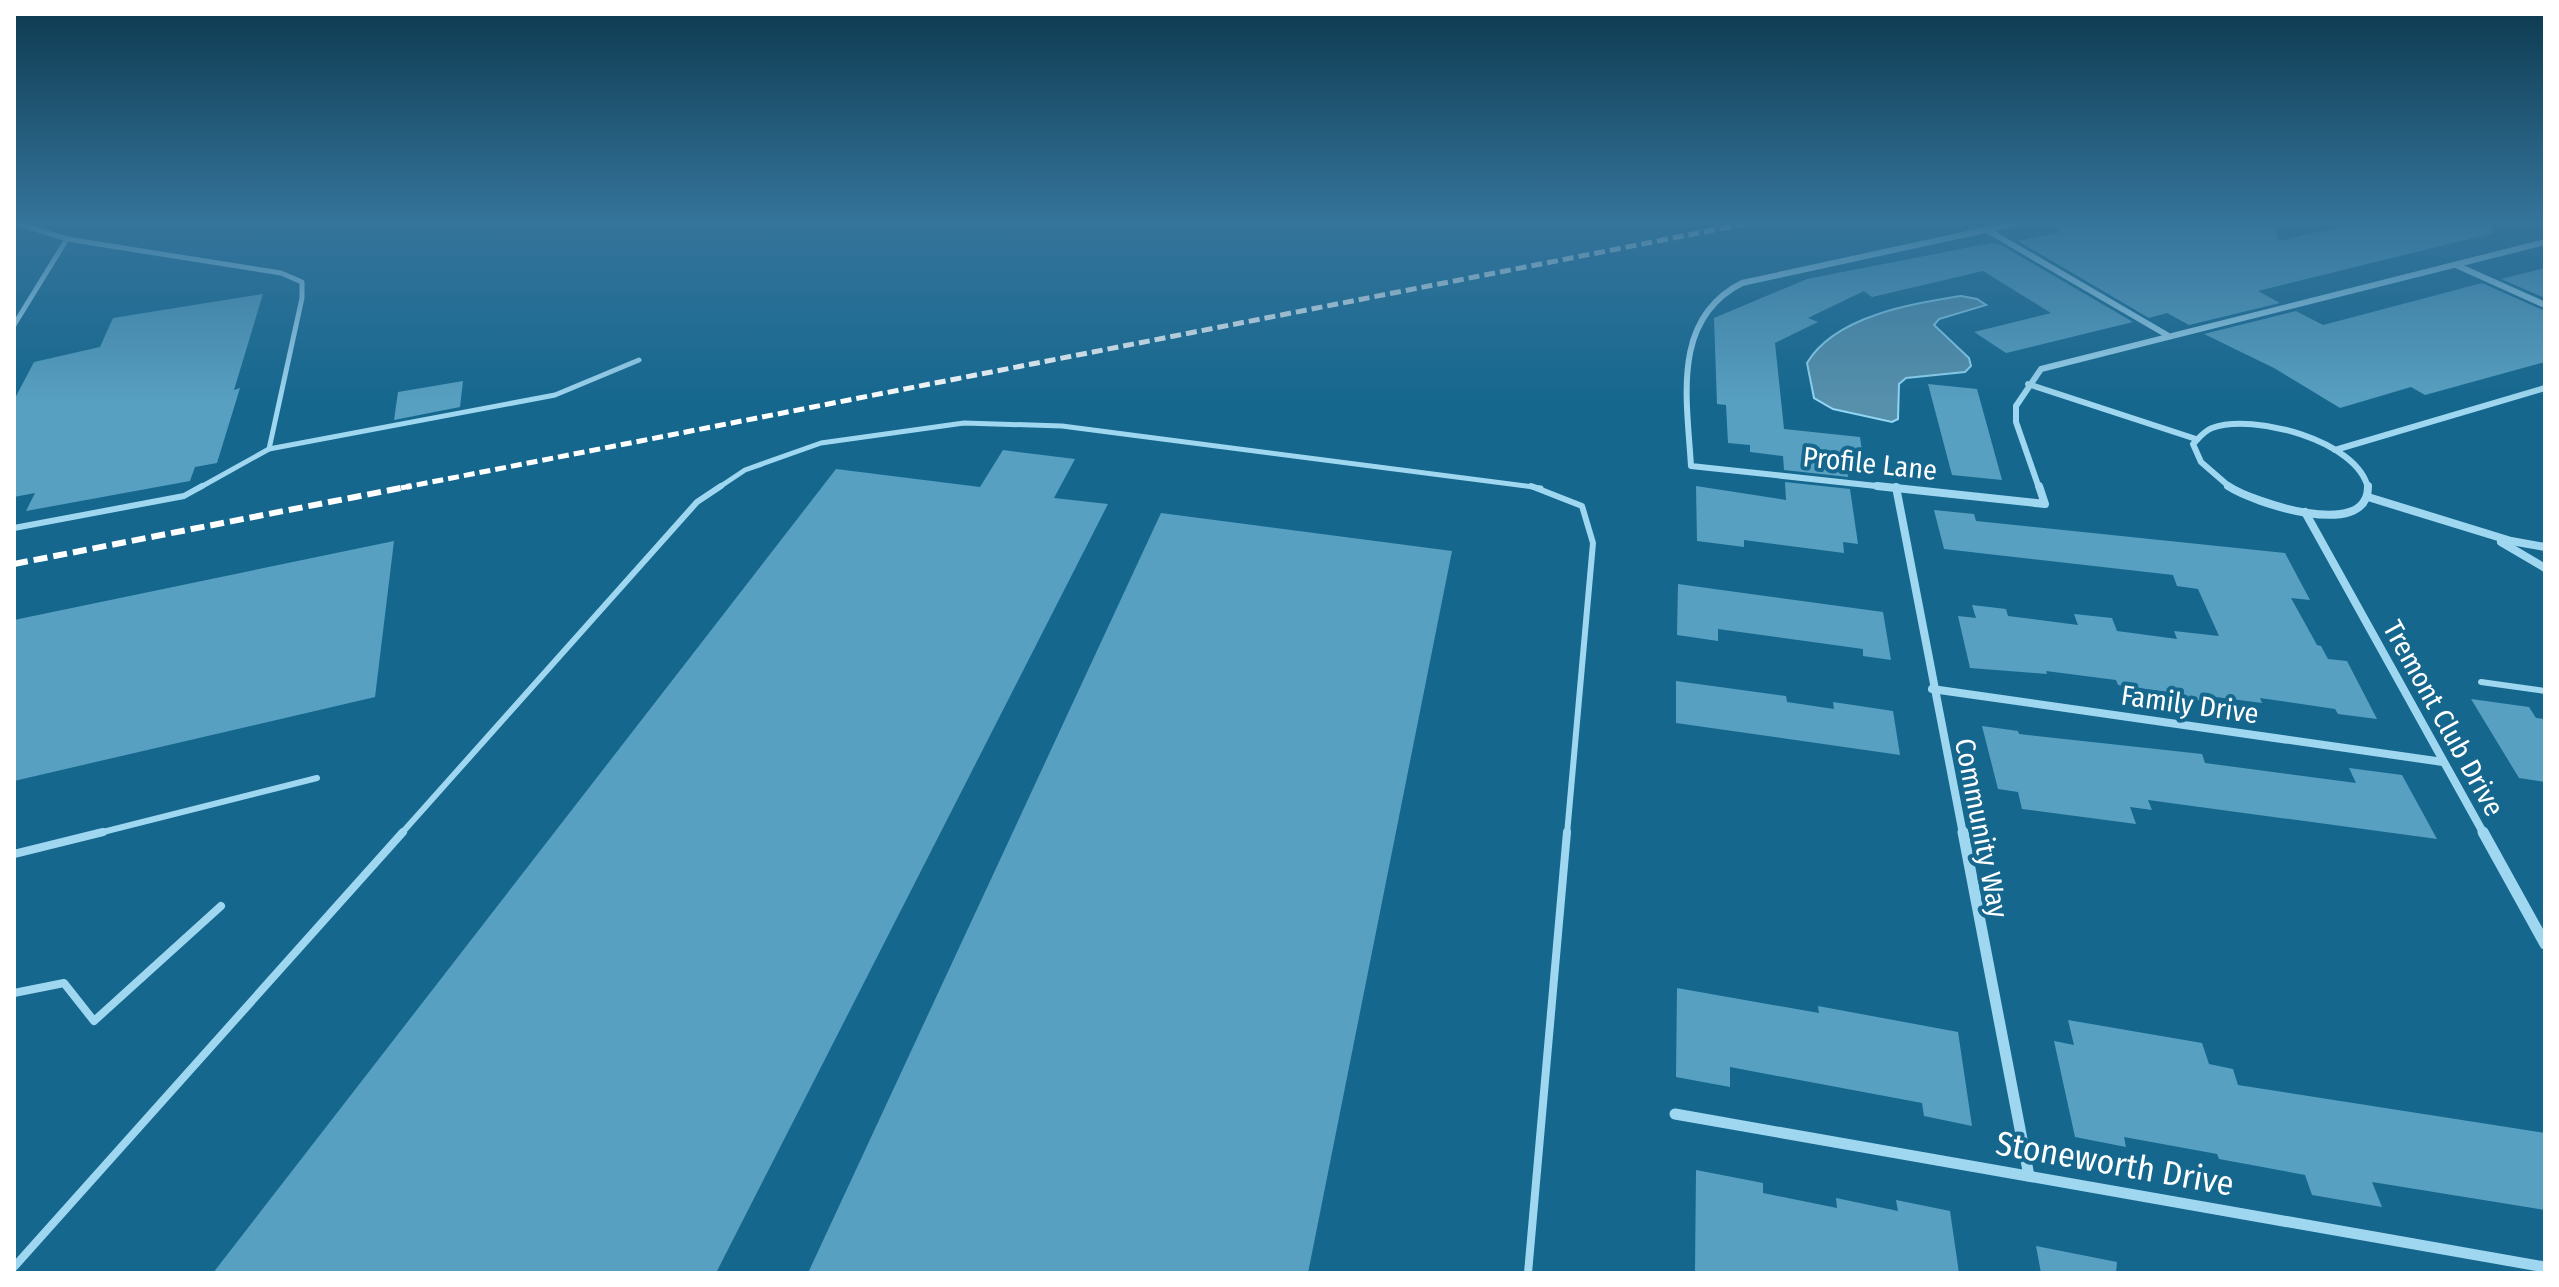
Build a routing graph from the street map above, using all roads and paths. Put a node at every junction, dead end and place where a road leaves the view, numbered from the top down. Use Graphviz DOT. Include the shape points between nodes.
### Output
graph roads {
  1 [pos="39,284"];
  2 [pos="302,284"];
  3 [pos="1740,284"];
  4 [pos="2079,284"];
  5 [pos="2379,284"];
  6 [pos="2498,284"];
  7 [pos="2545,305"];
  8 [pos="14,325"];
  9 [pos="2168,336"];
  10 [pos="639,360"];
  11 [pos="2028,384"];
  12 [pos="2545,388"];
  13 [pos="2196,439"];
  14 [pos="269,449"];
  15 [pos="2335,450"];
  16 [pos="1896,487"];
  17 [pos="2368,497"];
  18 [pos="2305,512"];
  19 [pos="14,528"];
  20 [pos="2490,535"];
  21 [pos="2545,547"];
  22 [pos="2545,568"];
  23 [pos="2481,682"];
  24 [pos="1932,689"];
  25 [pos="2545,691"];
  26 [pos="2443,762"];
  27 [pos="317,778"];
  28 [pos="14,854"];
  29 [pos="221,906"];
  30 [pos="2545,944"];
  31 [pos="14,993"];
  32 [pos="1675,1114"];
  33 [pos="2029,1176"];
  34 [pos="14,1267"];
  35 [pos="2545,1267"];
  36 [pos="1528,1273"];
  1 -- 8 [label="lane"];
  2 -- 14 [label="lane"];
  3 -- 16 [label="street, Profile Lane" via="1708,306 1692,342 1686,384 1691,466"];
  4 -- 9 [label="street"];
  5 -- 9 [label="street"];
  6 -- 7 [label="street"];
  9 -- 11 [label="street" via="2060,362 2041,369"];
  10 -- 14 [label="lane" via="555,395"];
  11 -- 13 [label="street"];
  11 -- 16 [label="street, Profile Lane" via="2016,406 2016,422 2045,504"];
  12 -- 15 [label="street"];
  13 -- 15 [label="street" via="2208,429 2247,424 2305,436"];
  13 -- 18 [label="street" via="2195,458 2213,478 2266,504"];
  14 -- 19 [label="lane" via="184,496"];
  15 -- 17 [label="street" via="2364,475"];
  16 -- 24 [label="street, Community Way"];
  17 -- 18 [label="street" via="2356,508 2334,514"];
  17 -- 20 [label="street"];
  18 -- 26 [label="street, Tremont Club Drive"];
  20 -- 21 [label="street"];
  20 -- 22 [label="street"];
  23 -- 25 [label="lane"];
  24 -- 26 [label="street, Family Drive"];
  24 -- 33 [label="street, Community Way"];
  26 -- 30 [label="street, Tremont Club Drive"];
  27 -- 28 [label="lane"];
  29 -- 31 [label="lane" via="94,1021 64,983"];
  32 -- 33 [label="street, Stoneworth Drive"];
  33 -- 35 [label="street, Stoneworth Drive"];
  34 -- 36 [label="lane" via="697,502 745,470 821,443 964,423 1062,426 1539,487 1582,506 1593,543"];
}
